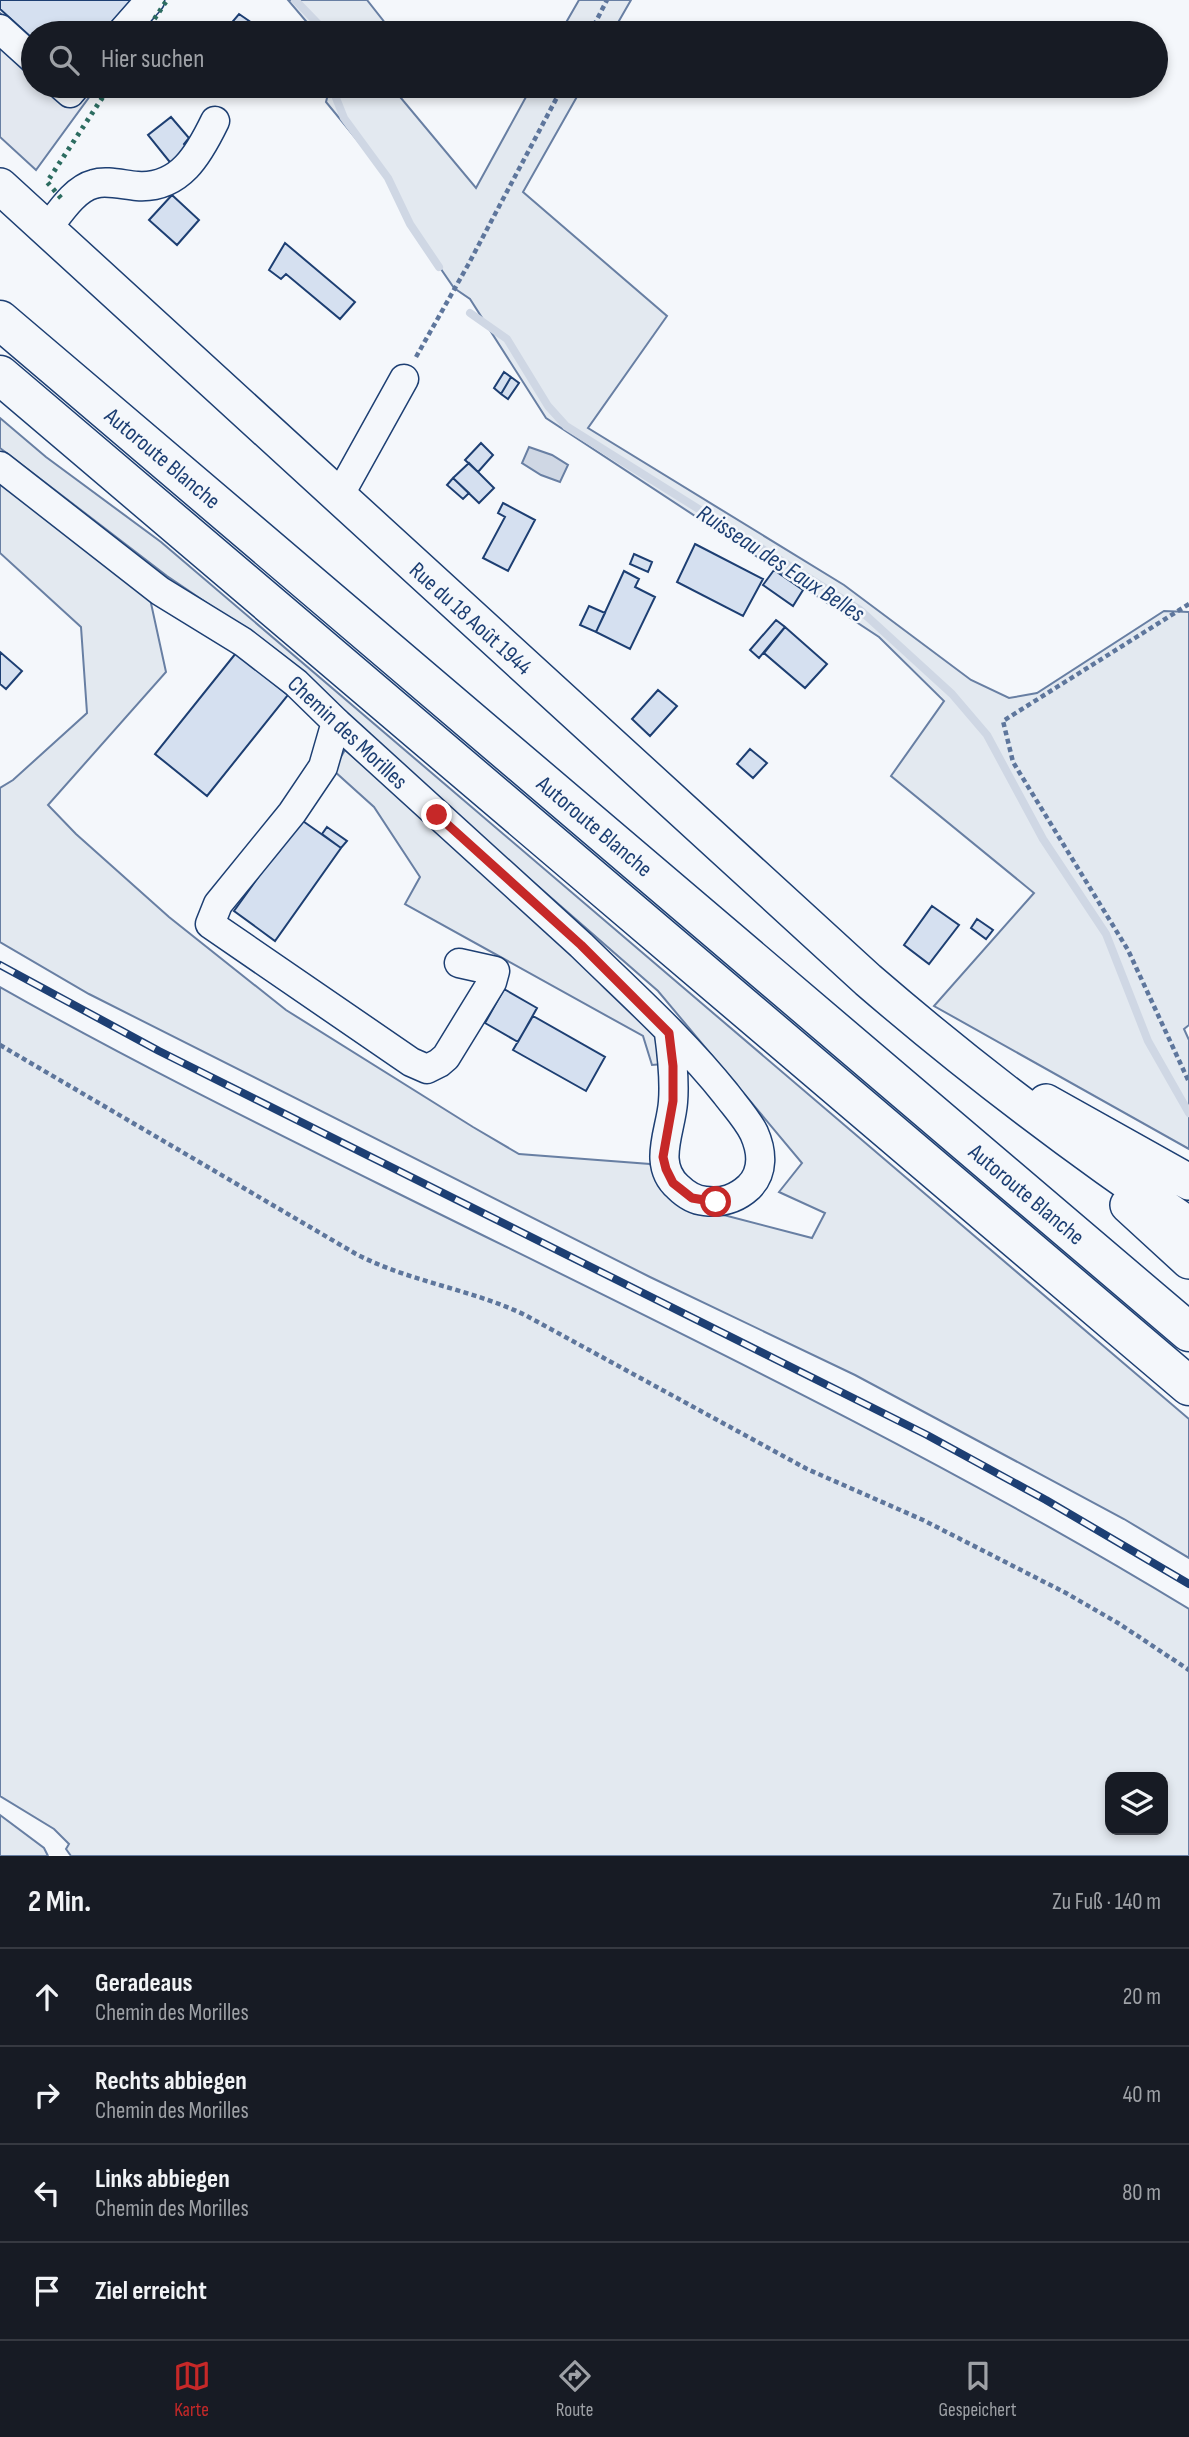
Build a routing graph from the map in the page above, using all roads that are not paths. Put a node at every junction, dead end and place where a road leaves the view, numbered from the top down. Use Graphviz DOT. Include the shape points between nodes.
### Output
graph roads {
  1 [pos="150,0"];
  2 [pos="132,21"];
  3 [pos="0,29"];
  4 [pos="21,48"];
  5 [pos="215,121"];
  6 [pos="0,186"];
  7 [pos="47,229"];
  8 [pos="0,320"];
  9 [pos="0,374"];
  10 [pos="404,379"];
  11 [pos="0,466"];
  12 [pos="339,496"];
  13 [pos="336,722"];
  14 [pos="459,963"];
  15 [pos="669,1033"];
  16 [pos="945,1046"];
  17 [pos="1014,1101"];
  18 [pos="1189,1182"];
  19 [pos="1189,1225"];
  20 [pos="1189,1261"];
  21 [pos="1189,1332"];
  22 [pos="1189,1386"];
  1 -- 2 [label="street"];
  3 -- 4 [label="street"];
  5 -- 7 [label="street" via="188,167 172,178 157,185 94,183 70,201"];
  6 -- 7 [label="main road, Rue du 18 Août 1944"];
  7 -- 12 [label="main road, Rue du 18 Août 1944"];
  8 -- 21 [label="highway, Autoroute Blanche"];
  9 -- 22 [label="highway, Autoroute Blanche"];
  10 -- 12 [label="street"];
  11 -- 13 [label="street, Chemin des Morilles" via="160,591 271,662"];
  12 -- 16 [label="main road, Rue du 18 Août 1944" via="868,981"];
  13 -- 14 [label="street" via="323,767 218,904 210,924 291,966 411,1062 427,1069 446,1056 492,982 495,971"];
  13 -- 15 [label="street, Chemin des Morilles" via="581,945"];
  15 -- 15 [label="street, Chemin des Morilles" via="673,1101 663,1157 666,1169 673,1183 692,1198 725,1201 746,1189 759,1173 757,1139 710,1074"];
  16 -- 17 [label="main road"];
  16 -- 18 [label="main road"];
  17 -- 19 [label="main road"];
  17 -- 20 [label="main road"];
}
